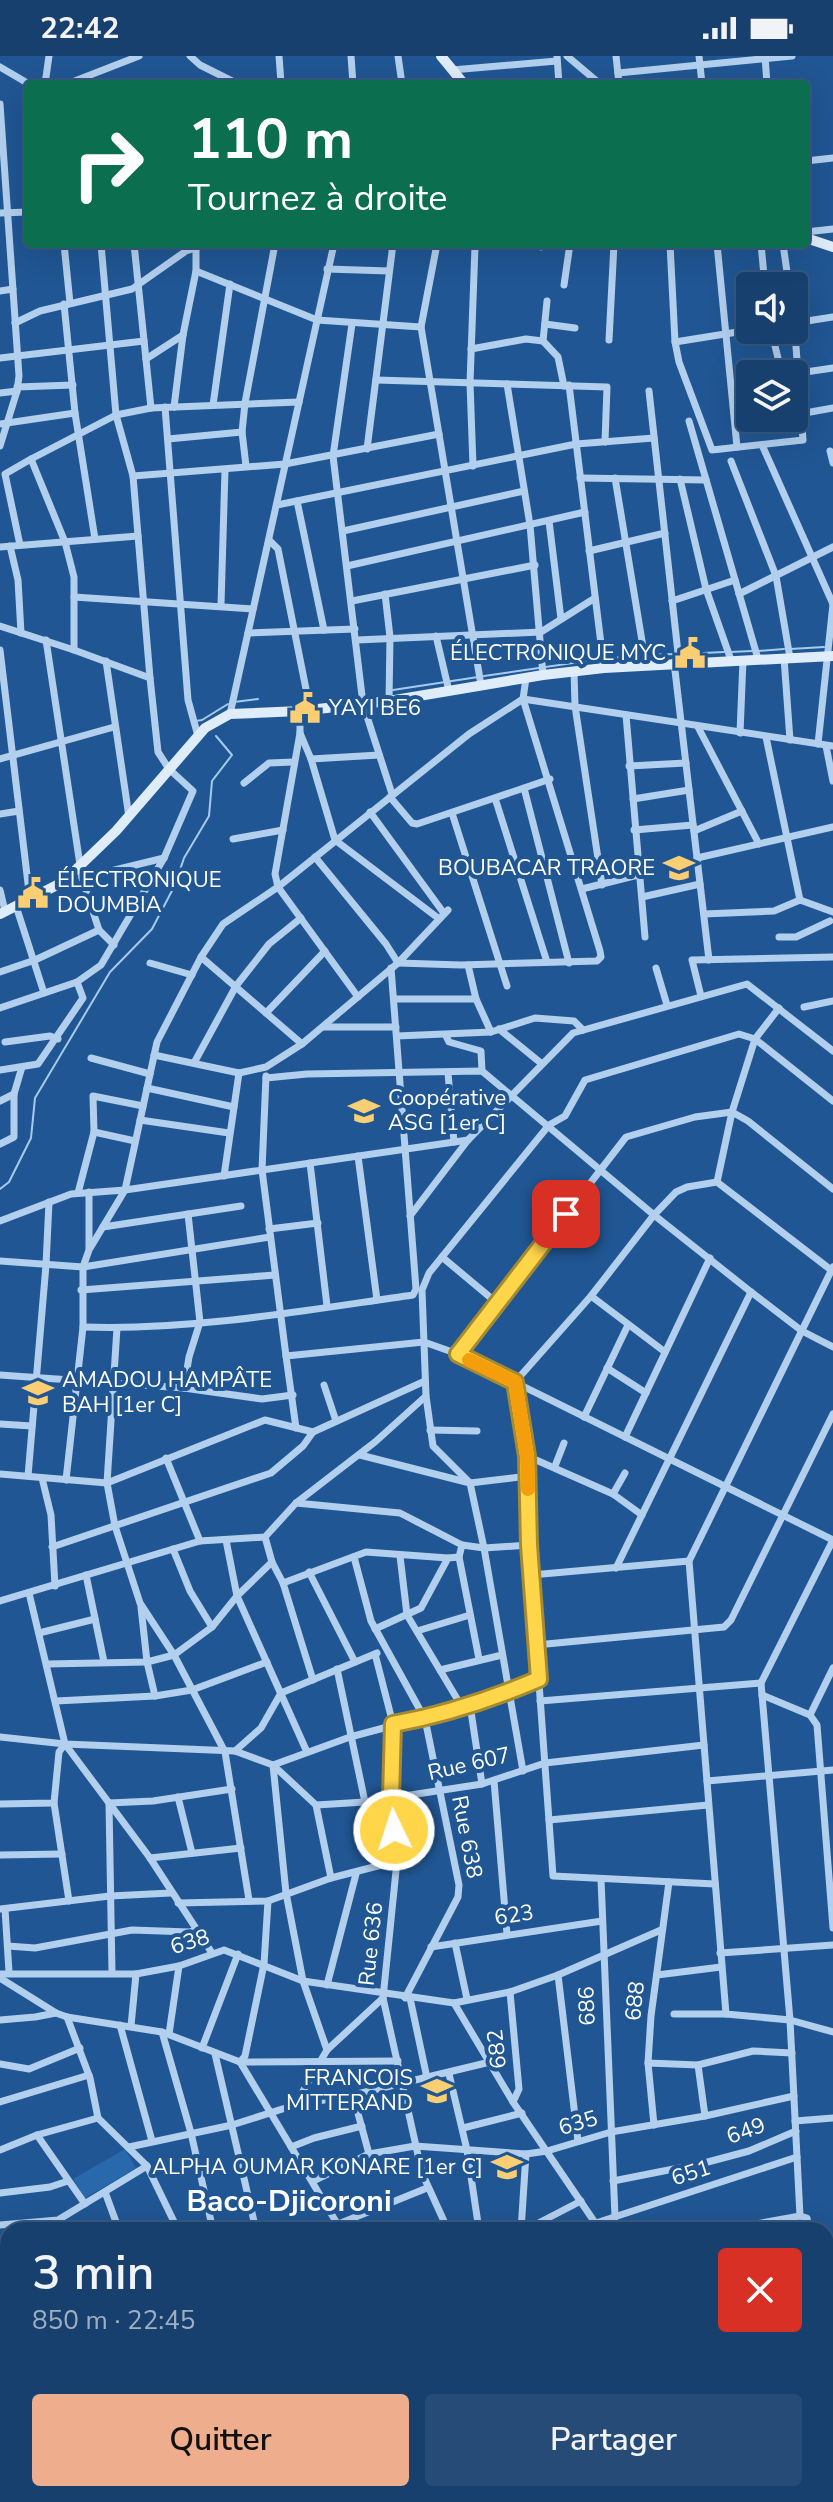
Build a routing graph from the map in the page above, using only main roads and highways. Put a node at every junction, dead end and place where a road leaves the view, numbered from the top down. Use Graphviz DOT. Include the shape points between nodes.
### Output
graph roads {
  1 [pos="441,56"];
  2 [pos="461,80"];
  3 [pos="810,237"];
  4 [pos="833,248"];
  5 [pos="830,656"];
  6 [pos="7,911"];
  1 -- 2 [label="main road"];
  3 -- 4 [label="main road"];
  5 -- 6 [label="main road" via="604,668 389,701 230,714 205,728 129,817 63,882"];
}
